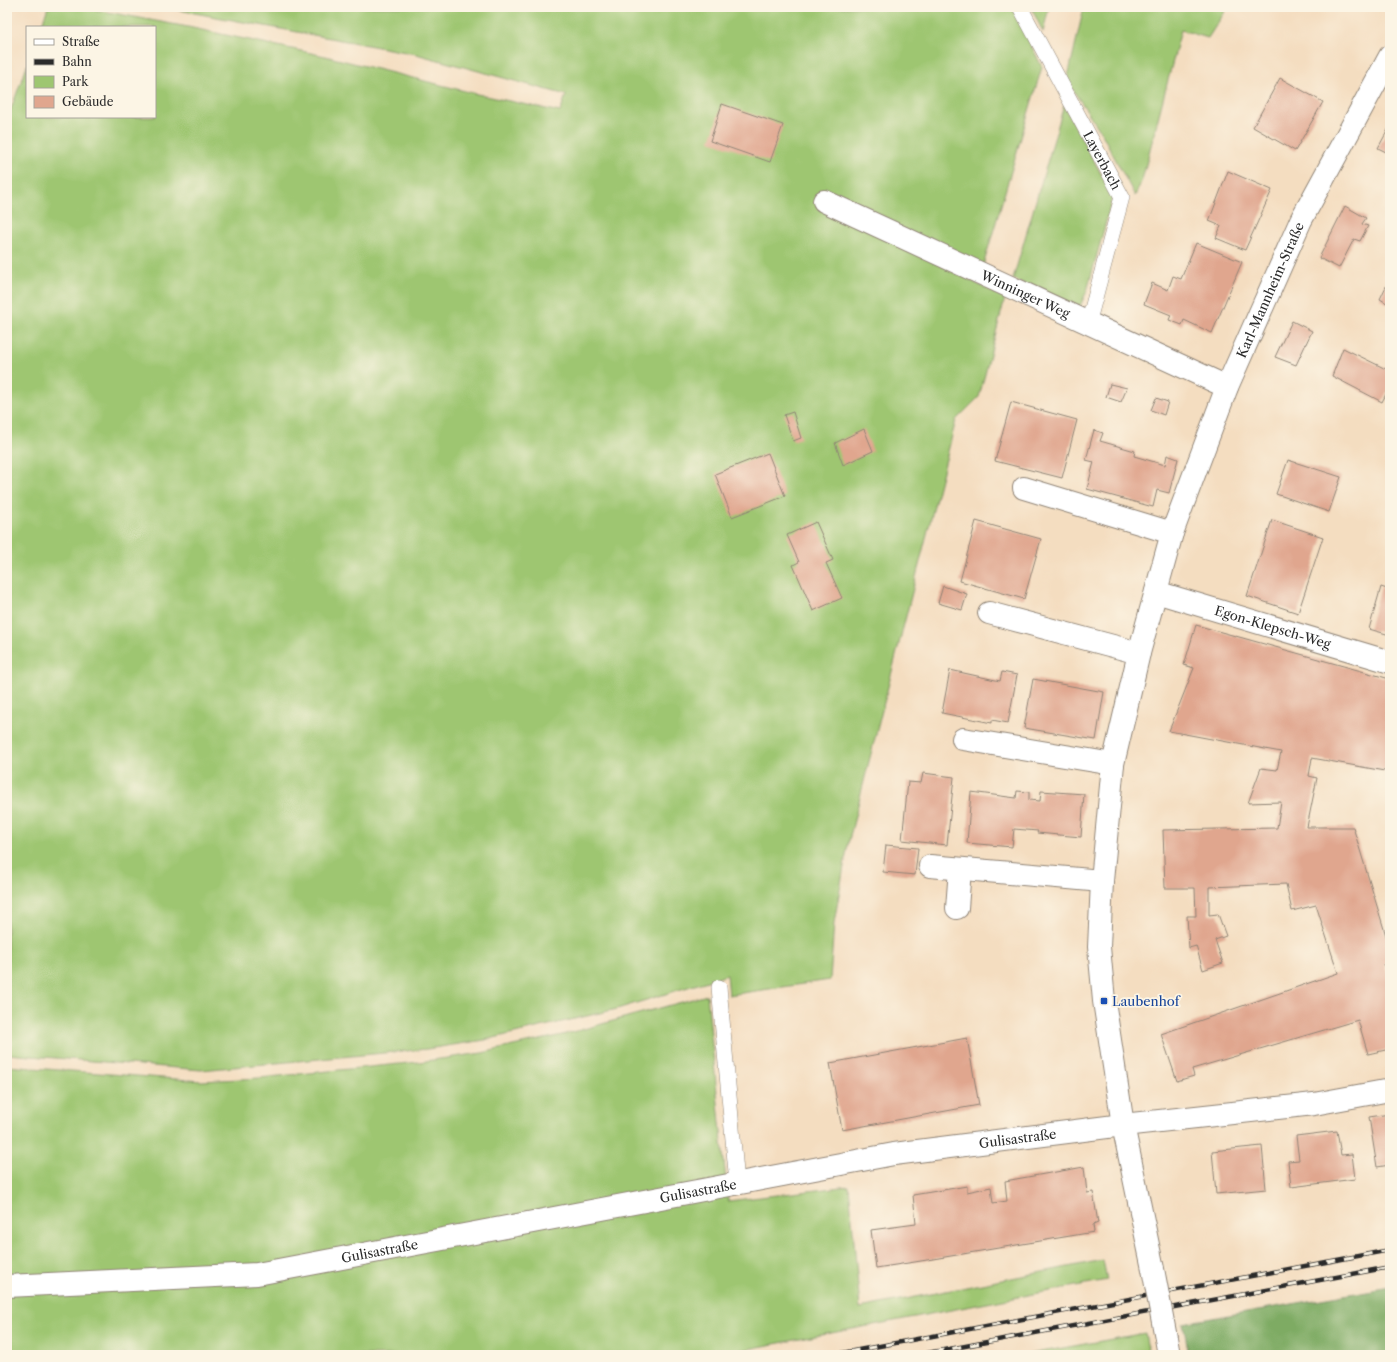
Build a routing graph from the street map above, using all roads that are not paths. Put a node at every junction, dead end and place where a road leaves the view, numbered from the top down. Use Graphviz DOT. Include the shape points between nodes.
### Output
graph roads {
  1 [pos="1020,7"];
  2 [pos="1389,60"];
  3 [pos="824,201"];
  4 [pos="1088,324"];
  5 [pos="1226,387"];
  6 [pos="1024,488"];
  7 [pos="1172,533"];
  8 [pos="1156,592"];
  9 [pos="989,613"];
  10 [pos="1139,652"];
  11 [pos="1390,662"];
  12 [pos="963,739"];
  13 [pos="1113,764"];
  14 [pos="930,866"];
  15 [pos="960,869"];
  16 [pos="1102,881"];
  17 [pos="957,908"];
  18 [pos="719,987"];
  19 [pos="1390,1090"];
  20 [pos="1122,1125"];
  21 [pos="737,1183"];
  22 [pos="7,1286"];
  23 [pos="1168,1346"];
  1 -- 4 [label="lane, Layerbach" via="1122,197"];
  2 -- 5 [label="street, Karl-Mannheim-Straße" via="1301,220"];
  3 -- 4 [label="street, Winninger Weg"];
  4 -- 5 [label="street, Winninger Weg"];
  5 -- 7 [label="street, Karl-Mannheim-Straße"];
  6 -- 7 [label="street"];
  7 -- 8 [label="street, Karl-Mannheim-Straße"];
  8 -- 10 [label="street, Karl-Mannheim-Straße"];
  8 -- 11 [label="street, Egon-Klepsch-Weg"];
  9 -- 10 [label="street"];
  10 -- 13 [label="street, Karl-Mannheim-Straße"];
  12 -- 13 [label="street"];
  13 -- 16 [label="street, Karl-Mannheim-Straße"];
  14 -- 15 [label="street"];
  15 -- 16 [label="street"];
  15 -- 17 [label="street"];
  16 -- 20 [label="street, Karl-Mannheim-Straße" via="1099,947"];
  18 -- 21 [label="lane"];
  19 -- 20 [label="street, Gulisastraße" via="1314,1104"];
  20 -- 21 [label="street, Gulisastraße" via="894,1154"];
  20 -- 23 [label="street, Karl-Mannheim-Straße, bridge"];
  21 -- 22 [label="street, Gulisastraße" via="257,1274"];
}
